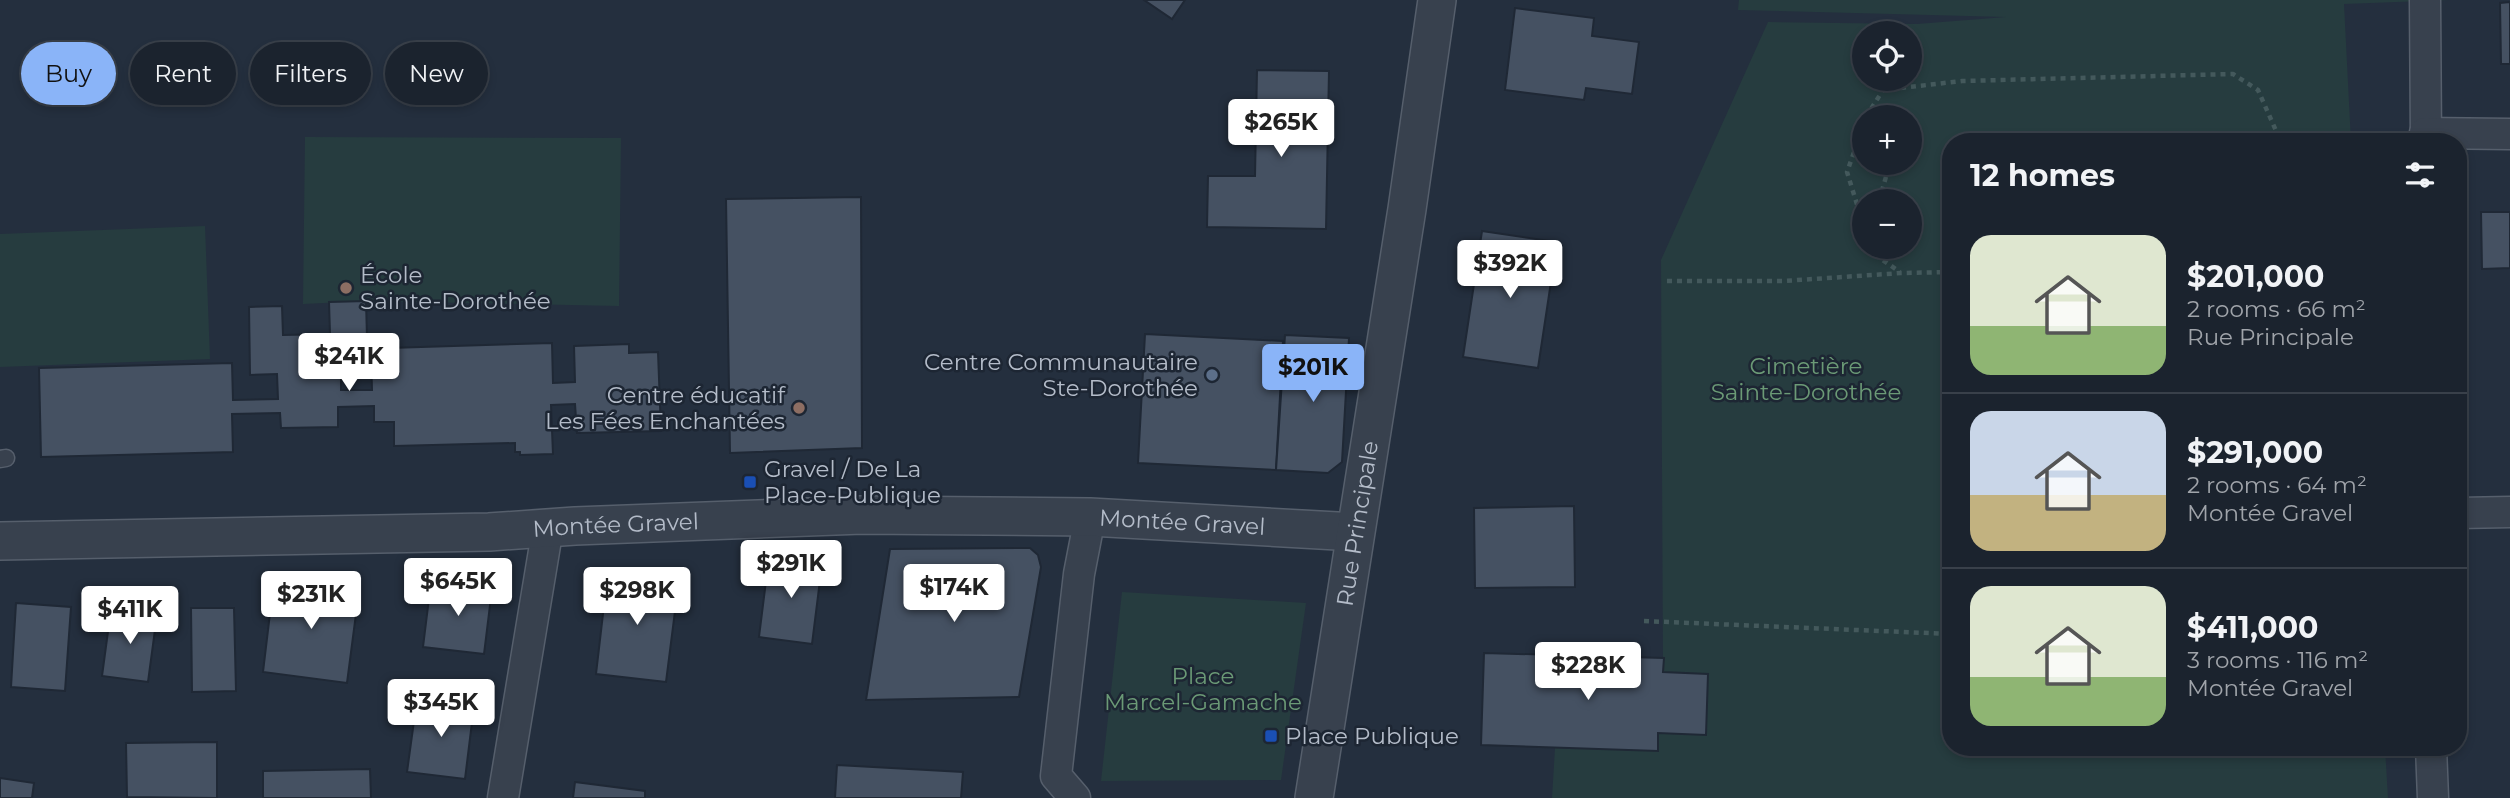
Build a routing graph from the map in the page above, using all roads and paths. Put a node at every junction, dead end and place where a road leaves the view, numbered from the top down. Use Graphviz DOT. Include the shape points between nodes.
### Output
graph roads {
  1 [pos="1437,0"];
  2 [pos="2425,0"];
  3 [pos="1874,105"];
  4 [pos="2277,133"];
  5 [pos="2426,133"];
  6 [pos="2510,134"];
  7 [pos="2467,136"];
  8 [pos="1852,158"];
  9 [pos="1852,189"];
  10 [pos="1880,259"];
  11 [pos="1901,272"];
  12 [pos="1942,272"];
  13 [pos="1667,281"];
  14 [pos="2510,512"];
  15 [pos="2467,513"];
  16 [pos="1090,517"];
  17 [pos="548,527"];
  18 [pos="1355,532"];
  19 [pos="0,541"];
  20 [pos="1644,621"];
  21 [pos="1942,634"];
  22 [pos="2431,756"];
  23 [pos="503,798"];
  24 [pos="1075,798"];
  25 [pos="1314,798"];
  26 [pos="2433,798"];
  1 -- 18 [label="street, Rue Principale"];
  2 -- 5 [label="street"];
  3 -- 4 [label="path" via="1883,90 1962,81 2233,74 2258,90"];
  6 -- 7 [label="street"];
  8 -- 9 [label="path" via="1847,172"];
  10 -- 11 [label="path"];
  11 -- 12 [label="path"];
  11 -- 13 [label="path" via="1784,281"];
  14 -- 15 [label="street"];
  16 -- 17 [label="street, Montée Gravel" via="862,515"];
  16 -- 18 [label="street, Montée Gravel"];
  16 -- 24 [label="street" via="1056,776"];
  17 -- 19 [label="street, Montée Gravel"];
  17 -- 23 [label="street"];
  18 -- 25 [label="street, Rue Principale"];
  20 -- 21 [label="path"];
  22 -- 26 [label="street"];
}
